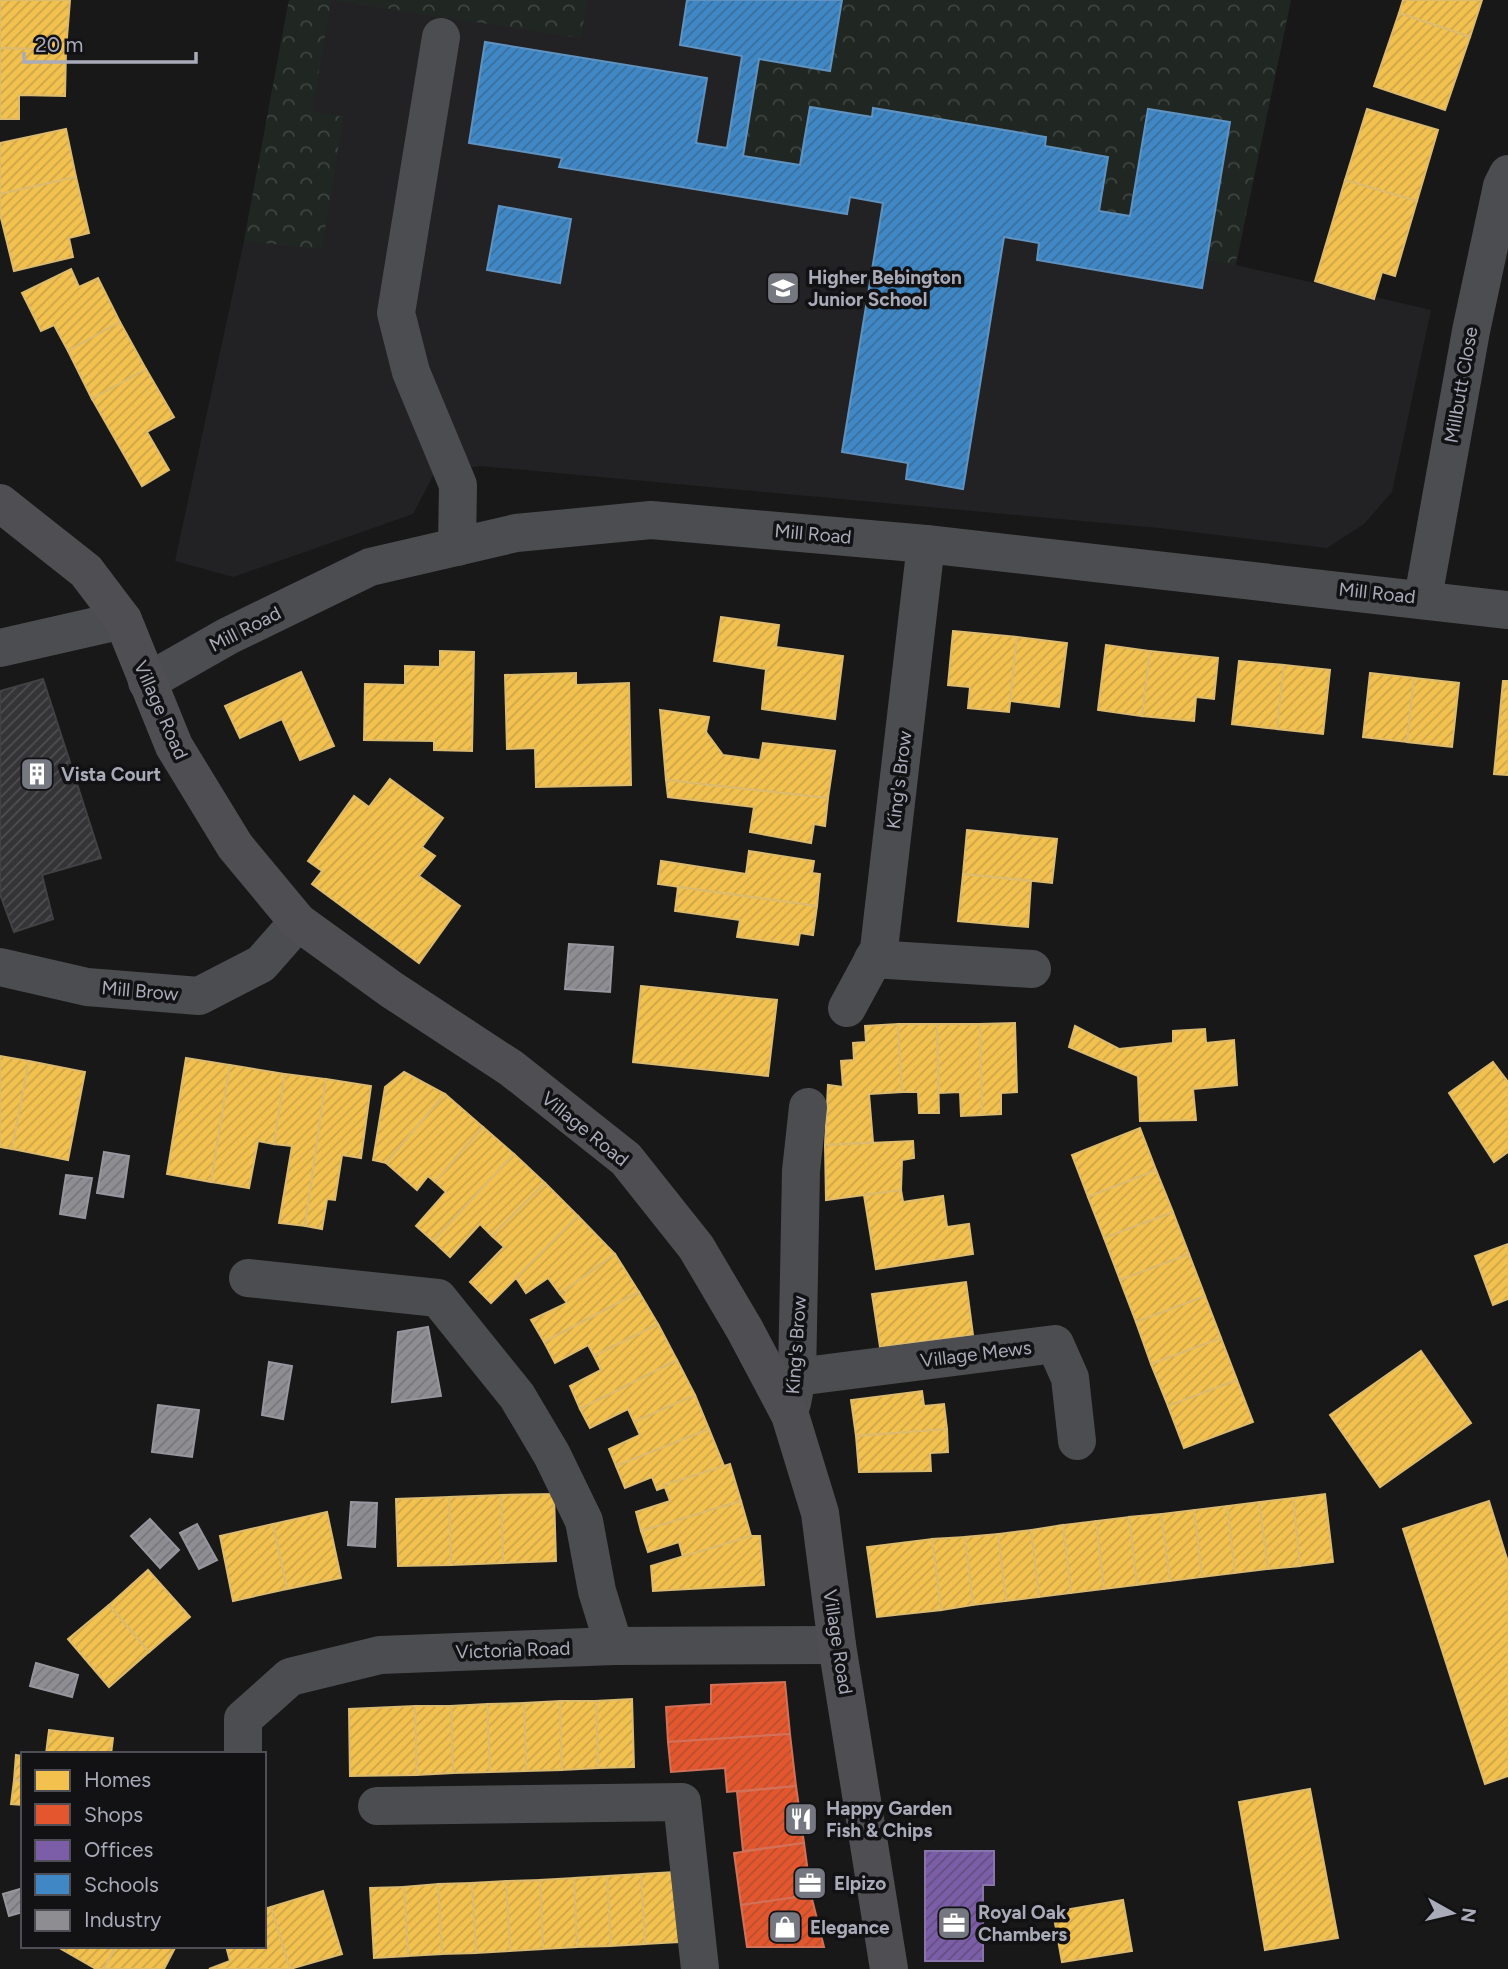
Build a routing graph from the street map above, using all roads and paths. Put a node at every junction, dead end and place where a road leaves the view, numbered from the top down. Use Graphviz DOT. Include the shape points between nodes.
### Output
graph roads {
  1 [pos="441,37"];
  2 [pos="1508,174"];
  3 [pos="0,503"];
  4 [pos="926,544"];
  5 [pos="457,547"];
  6 [pos="1423,598"];
  7 [pos="1508,610"];
  8 [pos="123,620"];
  9 [pos="0,648"];
  10 [pos="147,682"];
  11 [pos="298,922"];
  12 [pos="873,959"];
  13 [pos="0,967"];
  14 [pos="1032,969"];
  15 [pos="847,1008"];
  16 [pos="808,1107"];
  17 [pos="248,1278"];
  18 [pos="797,1377"];
  19 [pos="790,1415"];
  20 [pos="1077,1441"];
  21 [pos="837,1645"];
  22 [pos="614,1646"];
  23 [pos="243,1752"];
  24 [pos="377,1806"];
  25 [pos="700,1969"];
  26 [pos="889,1969"];
  1 -- 5 [label="street" via="396,313 411,373 458,485"];
  2 -- 6 [label="street, Millbutt Close" via="1471,331"];
  3 -- 8 [label="main road, Village Road" via="86,571"];
  4 -- 5 [label="street, Mill Road" via="651,520 516,533"];
  4 -- 6 [label="street, Mill Road"];
  4 -- 12 [label="street, King's Brow" via="879,949"];
  5 -- 10 [label="street, Mill Road" via="370,567 228,636"];
  6 -- 7 [label="street, Mill Road"];
  8 -- 9 [label="street"];
  8 -- 10 [label="main road, Village Road"];
  10 -- 11 [label="main road, Village Road" via="174,746 235,846"];
  11 -- 13 [label="street, Mill Brow" via="261,964 199,996 87,987"];
  11 -- 19 [label="main road, Village Road" via="511,1069 626,1159 696,1247"];
  12 -- 14 [label="street"];
  12 -- 15 [label="street, King's Brow"];
  16 -- 18 [label="street, King's Brow" via="801,1171"];
  17 -- 22 [label="street" via="438,1298 517,1396 552,1455 584,1521 597,1591"];
  18 -- 19 [label="street, King's Brow"];
  18 -- 20 [label="street, Village Mews" via="1055,1344 1070,1378"];
  19 -- 21 [label="main road, Village Road" via="820,1513"];
  21 -- 22 [label="street, Victoria Road"];
  21 -- 26 [label="main road, Village Road"];
  22 -- 23 [label="street, Victoria Road" via="380,1655 290,1677 243,1719"];
  24 -- 25 [label="street" via="682,1802"];
}
